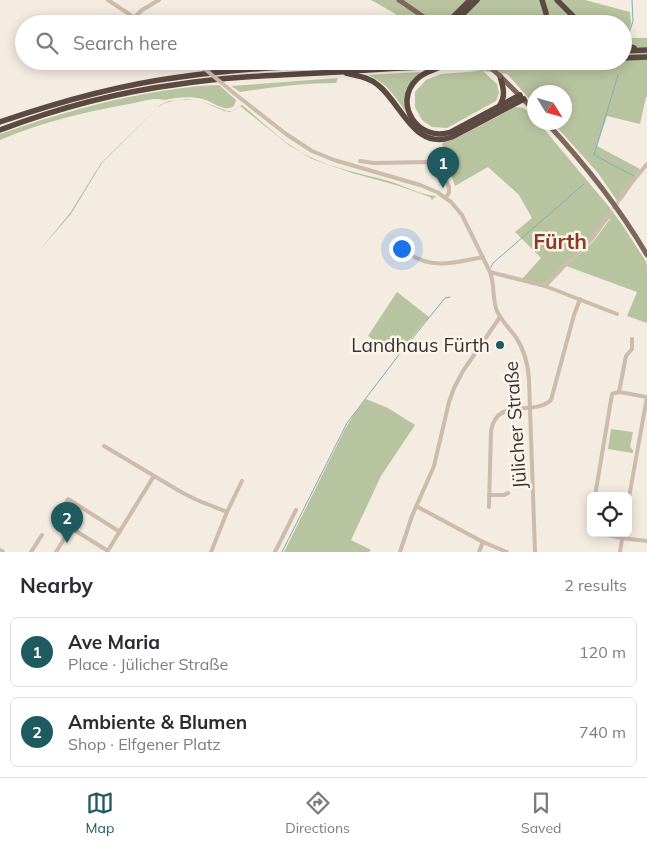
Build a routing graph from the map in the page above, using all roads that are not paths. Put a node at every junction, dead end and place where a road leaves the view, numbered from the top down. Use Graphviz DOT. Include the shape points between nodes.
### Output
graph roads {
  1 [pos="108,0"];
  2 [pos="159,0"];
  3 [pos="399,0"];
  4 [pos="470,0"];
  5 [pos="477,0"];
  6 [pos="542,0"];
  7 [pos="557,0"];
  8 [pos="130,15"];
  9 [pos="138,15"];
  10 [pos="421,15"];
  11 [pos="455,15"];
  12 [pos="463,15"];
  13 [pos="546,15"];
  14 [pos="572,15"];
  15 [pos="632,47"];
  16 [pos="645,50"];
  17 [pos="632,51"];
  18 [pos="647,57"];
  19 [pos="632,58"];
  20 [pos="206,70"];
  21 [pos="228,70"];
  22 [pos="374,70"];
  23 [pos="434,70"];
  24 [pos="493,70"];
  25 [pos="339,72"];
  26 [pos="500,76"];
  27 [pos="522,97"];
  28 [pos="527,102"];
  29 [pos="499,107"];
  30 [pos="0,122"];
  31 [pos="0,130"];
  32 [pos="553,130"];
  33 [pos="360,161"];
  34 [pos="647,164"];
  35 [pos="446,198"];
  36 [pos="620,200"];
  37 [pos="610,214"];
  38 [pos="409,254"];
  39 [pos="647,255"];
  40 [pos="483,257"];
  41 [pos="490,272"];
  42 [pos="546,286"];
  43 [pos="580,299"];
  44 [pos="617,314"];
  45 [pos="500,317"];
  46 [pos="632,339"];
  47 [pos="619,392"];
  48 [pos="647,397"];
  49 [pos="530,408"];
  50 [pos="104,446"];
  51 [pos="154,476"];
  52 [pos="242,481"];
  53 [pos="596,492"];
  54 [pos="630,492"];
  55 [pos="508,493"];
  56 [pos="489,495"];
  57 [pos="75,503"];
  58 [pos="416,506"];
  59 [pos="488,507"];
  60 [pos="296,510"];
  61 [pos="226,512"];
  62 [pos="120,532"];
  63 [pos="42,535"];
  64 [pos="617,537"];
  65 [pos="622,538"];
  66 [pos="647,541"];
  67 [pos="483,542"];
  68 [pos="31,552"];
  69 [pos="56,552"];
  70 [pos="108,552"];
  71 [pos="210,552"];
  72 [pos="275,552"];
  73 [pos="400,552"];
  74 [pos="479,552"];
  75 [pos="507,552"];
  76 [pos="536,552"];
  77 [pos="620,552"];
  1 -- 8 [label="street"];
  2 -- 9 [label="street"];
  3 -- 10 [label="main road"];
  4 -- 11 [label="highway"];
  5 -- 12 [label="highway"];
  6 -- 13 [label="highway"];
  7 -- 14 [label="highway"];
  15 -- 16 [label="highway"];
  16 -- 17 [label="highway"];
  18 -- 19 [label="highway"];
  20 -- 35 [label="street, bridge" via="312,151 436,190"];
  21 -- 30 [label="highway" via="88,95"];
  22 -- 25 [label="highway"];
  23 -- 29 [label="highway" via="422,75 410,90 408,110 422,129 433,134 448,134"];
  24 -- 26 [label="main road, bridge"];
  25 -- 27 [label="highway" via="378,84 408,123 433,139 452,137"];
  25 -- 31 [label="highway" via="222,79 155,88 83,104"];
  26 -- 27 [label="main road"];
  26 -- 29 [label="highway" via="504,93"];
  27 -- 28 [label="main road"];
  27 -- 29 [label="highway"];
  32 -- 39 [label="main road" via="602,188"];
  33 -- 35 [label="street" via="436,163 449,185"];
  34 -- 36 [label="street"];
  35 -- 40 [label="street, Jülicher Straße" via="464,218"];
  37 -- 42 [label="street" via="591,240"];
  38 -- 40 [label="street" via="435,264"];
  40 -- 41 [label="street, Jülicher Straße"];
  41 -- 42 [label="street"];
  41 -- 45 [label="street, Jülicher Straße"];
  42 -- 43 [label="street"];
  43 -- 44 [label="street"];
  43 -- 49 [label="street" via="552,398 546,404"];
  45 -- 49 [label="street, Jülicher Straße" via="526,357"];
  45 -- 58 [label="street" via="454,388 434,466"];
  46 -- 47 [label="street"];
  47 -- 48 [label="street"];
  47 -- 53 [label="street" via="612,394"];
  48 -- 54 [label="street"];
  49 -- 56 [label="street" via="507,410 494,422"];
  49 -- 76 [label="street, Jülicher Straße"];
  50 -- 51 [label="street"];
  51 -- 61 [label="street" via="188,496"];
  51 -- 62 [label="street"];
  52 -- 61 [label="street"];
  55 -- 56 [label="street"];
  56 -- 59 [label="street"];
  57 -- 62 [label="street"];
  58 -- 67 [label="street"];
  58 -- 73 [label="street"];
  60 -- 72 [label="street"];
  61 -- 71 [label="street"];
  62 -- 70 [label="street"];
  63 -- 68 [label="street"];
  64 -- 65 [label="street"];
  65 -- 66 [label="street"];
  65 -- 77 [label="street"];
  67 -- 74 [label="street"];
  67 -- 75 [label="street"];
  69 -- 70 [label="street" via="71,528"];
}
